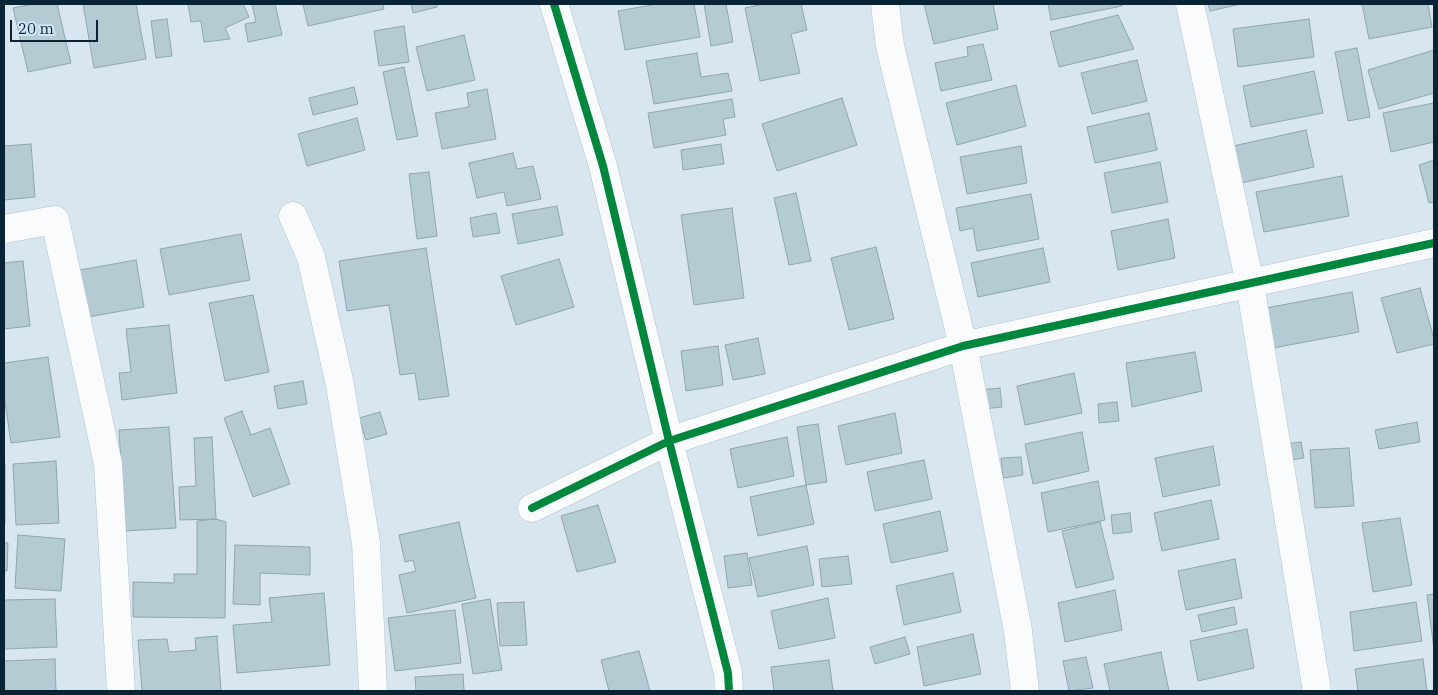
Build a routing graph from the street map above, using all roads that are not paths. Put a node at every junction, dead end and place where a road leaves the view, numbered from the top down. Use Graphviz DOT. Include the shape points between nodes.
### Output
graph roads {
  1 [pos="554,4"];
  2 [pos="886,4"];
  3 [pos="1190,4"];
  4 [pos="293,216"];
  5 [pos="4,229"];
  6 [pos="1434,243"];
  7 [pos="1250,284"];
  8 [pos="963,346"];
  9 [pos="669,442"];
  10 [pos="532,508"];
  11 [pos="121,691"];
  12 [pos="373,691"];
  13 [pos="729,691"];
  14 [pos="1025,691"];
  15 [pos="1317,691"];
  1 -- 9 [label="street" via="603,166"];
  2 -- 8 [label="street" via="890,46"];
  3 -- 7 [label="street"];
  4 -- 12 [label="street" via="310,257 342,394 366,543"];
  5 -- 11 [label="street" via="55,220 108,464"];
  6 -- 7 [label="street"];
  7 -- 8 [label="street"];
  7 -- 15 [label="street"];
  8 -- 9 [label="street"];
  8 -- 14 [label="street" via="1018,631"];
  9 -- 10 [label="street"];
  9 -- 13 [label="street" via="728,673"];
}
